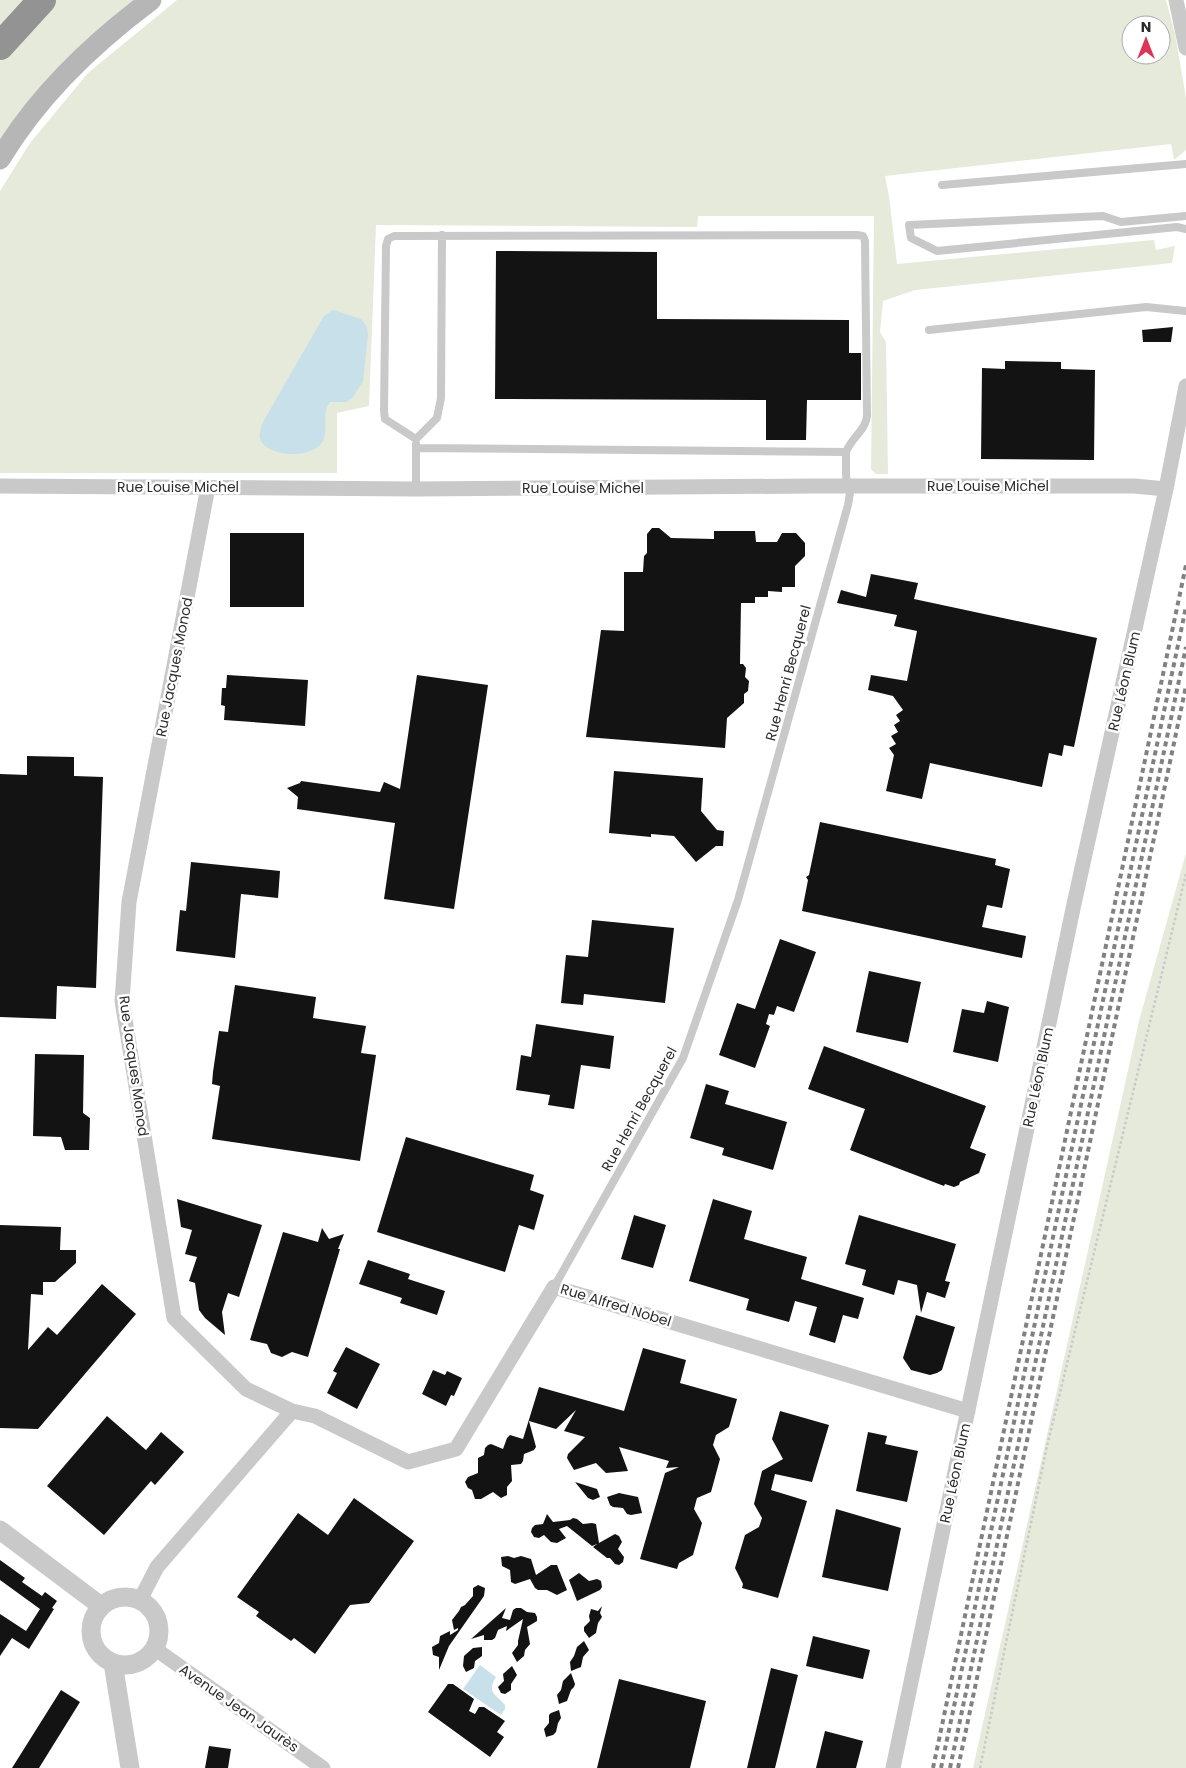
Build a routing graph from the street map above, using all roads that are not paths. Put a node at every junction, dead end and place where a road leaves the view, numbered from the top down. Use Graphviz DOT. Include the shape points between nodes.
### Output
graph roads {
  1 [pos="42,0"];
  2 [pos="151,0"];
  3 [pos="1176,0"];
  4 [pos="0,46"];
  5 [pos="1186,48"];
  6 [pos="0,159"];
  7 [pos="1186,164"];
  8 [pos="942,185"];
  9 [pos="1186,216"];
  10 [pos="1186,229"];
  11 [pos="442,235"];
  12 [pos="1186,311"];
  13 [pos="929,330"];
  14 [pos="1186,386"];
  15 [pos="416,444"];
  16 [pos="846,452"];
  17 [pos="0,486"];
  18 [pos="847,486"];
  19 [pos="208,487"];
  20 [pos="416,489"];
  21 [pos="1166,489"];
  22 [pos="554,1287"];
  23 [pos="292,1411"];
  24 [pos="968,1411"];
  25 [pos="0,1530"];
  26 [pos="140,1600"];
  27 [pos="101,1606"];
  28 [pos="154,1648"];
  29 [pos="113,1663"];
  30 [pos="130,1768"];
  31 [pos="323,1768"];
  32 [pos="893,1768"];
  1 -- 4 [label="highway"];
  2 -- 6 [label="main road" via="114,28 64,75 21,127"];
  3 -- 5 [label="street"];
  7 -- 8 [label="lane"];
  9 -- 10 [label="lane" via="1121,222 1103,216 909,225 911,238 937,251 1177,227"];
  11 -- 15 [label="lane" via="441,398 437,418"];
  11 -- 15 [label="lane" via="394,236 388,239 386,246 385,418"];
  11 -- 16 [label="lane" via="863,236 866,422"];
  12 -- 13 [label="lane" via="1146,307"];
  14 -- 21 [label="street, Rue Léon Blum"];
  15 -- 16 [label="lane"];
  15 -- 20 [label="lane"];
  16 -- 18 [label="lane, Rue Henri Becquerel"];
  17 -- 19 [label="street, Rue Louise Michel"];
  18 -- 20 [label="street, Rue Louise Michel"];
  18 -- 21 [label="street, Rue Louise Michel" via="1134,486"];
  18 -- 22 [label="lane, Rue Henri Becquerel" via="850,493 848,505 738,900 683,1058"];
  19 -- 20 [label="street, Rue Louise Michel"];
  19 -- 23 [label="street, Rue Jacques Monod" via="129,902 122,1001 174,1318 246,1389"];
  21 -- 24 [label="street, Rue Léon Blum" via="1074,904"];
  22 -- 23 [label="street, Rue Alfred Nobel" via="456,1449 408,1462 315,1416"];
  22 -- 24 [label="street, Rue Alfred Nobel"];
  23 -- 26 [label="street" via="157,1567"];
  24 -- 32 [label="street, Rue Léon Blum"];
  25 -- 27 [label="street"];
  26 -- 27 [label="street" via="120,1597"];
  26 -- 28 [label="street" via="158,1621 159,1635"];
  27 -- 29 [label="street" via="94,1615 91,1637 95,1648"];
  28 -- 29 [label="street" via="136,1663"];
  28 -- 31 [label="street, Avenue Jean Jaurès"];
  29 -- 30 [label="street"];
}
